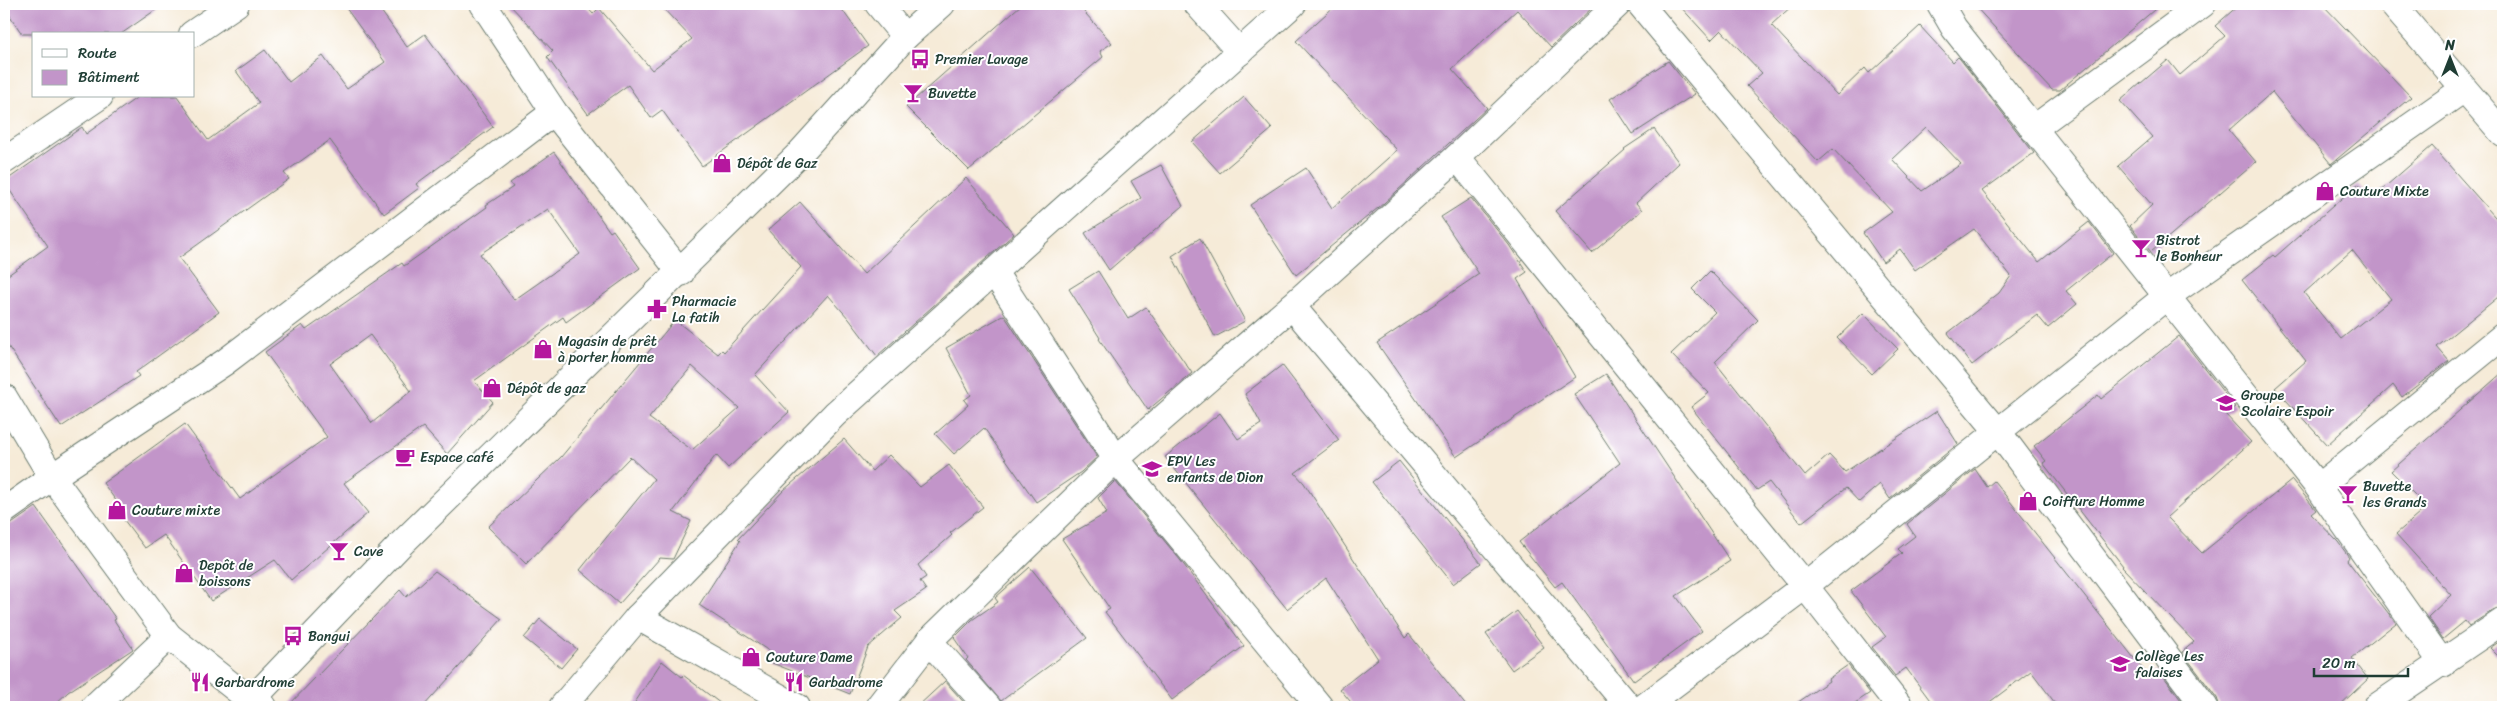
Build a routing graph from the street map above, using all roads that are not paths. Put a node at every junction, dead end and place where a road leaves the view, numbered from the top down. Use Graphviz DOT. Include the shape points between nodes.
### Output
graph roads {
  1 [pos="236,4"];
  2 [pos="483,4"];
  3 [pos="878,4"];
  4 [pos="942,4"];
  5 [pos="1196,4"];
  6 [pos="1294,4"];
  7 [pos="1618,4"];
  8 [pos="1640,4"];
  9 [pos="1940,4"];
  10 [pos="2203,4"];
  11 [pos="2392,4"];
  12 [pos="195,32"];
  13 [pos="905,37"];
  14 [pos="1240,52"];
  15 [pos="2464,89"];
  16 [pos="97,98"];
  17 [pos="554,112"];
  18 [pos="2033,129"];
  19 [pos="2503,134"];
  20 [pos="1457,157"];
  21 [pos="4,162"];
  22 [pos="680,272"];
  23 [pos="994,272"];
  24 [pos="2166,297"];
  25 [pos="1292,306"];
  26 [pos="2503,336"];
  27 [pos="4,397"];
  28 [pos="1999,433"];
  29 [pos="1116,459"];
  30 [pos="52,477"];
  31 [pos="2318,487"];
  32 [pos="4,511"];
  33 [pos="1805,586"];
  34 [pos="638,617"];
  35 [pos="2503,621"];
  36 [pos="169,636"];
  37 [pos="929,641"];
  38 [pos="2443,664"];
  39 [pos="253,705"];
  40 [pos="94,707"];
  41 [pos="562,707"];
  42 [pos="797,707"];
  43 [pos="878,707"];
  44 [pos="988,707"];
  45 [pos="1320,707"];
  46 [pos="1629,707"];
  47 [pos="1644,707"];
  48 [pos="1900,707"];
  49 [pos="2206,707"];
  50 [pos="2376,707"];
  1 -- 12 [label="street"];
  2 -- 17 [label="street"];
  3 -- 13 [label="street"];
  4 -- 13 [label="street"];
  5 -- 14 [label="street"];
  6 -- 14 [label="street"];
  7 -- 20 [label="street"];
  8 -- 28 [label="street"];
  9 -- 18 [label="street" via="1954,28"];
  10 -- 18 [label="street"];
  11 -- 15 [label="street"];
  13 -- 22 [label="street" via="800,153"];
  14 -- 23 [label="street"];
  15 -- 19 [label="street"];
  15 -- 24 [label="street"];
  16 -- 21 [label="street"];
  17 -- 22 [label="street"];
  17 -- 30 [label="street" via="225,362"];
  18 -- 24 [label="street"];
  20 -- 25 [label="street"];
  20 -- 33 [label="street"];
  22 -- 39 [label="street" via="401,544"];
  23 -- 29 [label="street"];
  23 -- 34 [label="street" via="835,414"];
  24 -- 28 [label="street"];
  24 -- 31 [label="street"];
  25 -- 29 [label="street"];
  25 -- 46 [label="street"];
  26 -- 31 [label="street"];
  27 -- 30 [label="street"];
  28 -- 33 [label="street"];
  28 -- 49 [label="street"];
  29 -- 37 [label="street"];
  29 -- 45 [label="street"];
  30 -- 32 [label="street"];
  30 -- 36 [label="street"];
  31 -- 38 [label="street"];
  33 -- 47 [label="street"];
  33 -- 48 [label="street"];
  34 -- 41 [label="street"];
  34 -- 42 [label="street"];
  35 -- 38 [label="street"];
  36 -- 39 [label="street"];
  36 -- 40 [label="street"];
  37 -- 43 [label="street"];
  37 -- 44 [label="street"];
  38 -- 50 [label="street"];
}
